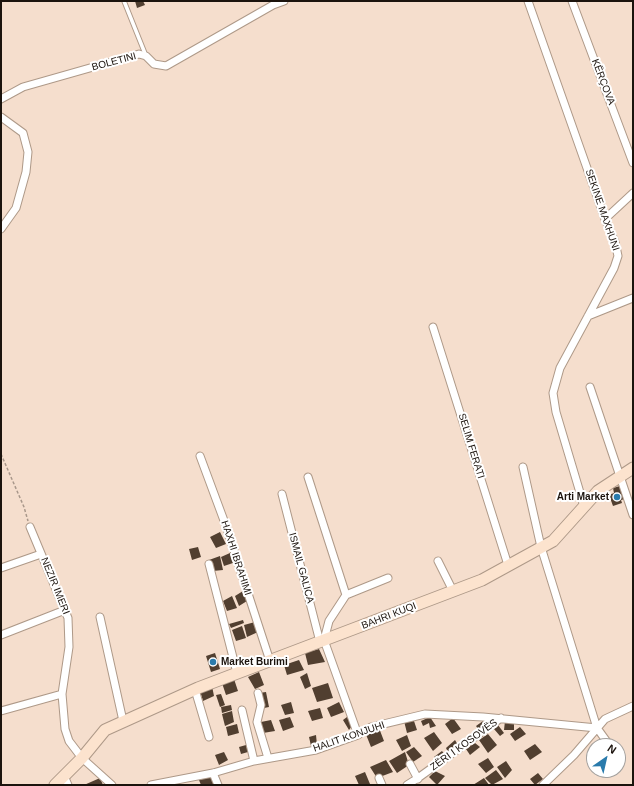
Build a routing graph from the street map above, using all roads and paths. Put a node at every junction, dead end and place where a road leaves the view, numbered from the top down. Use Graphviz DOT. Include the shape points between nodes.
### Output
graph roads {
  1 [pos="124,1"];
  2 [pos="284,1"];
  3 [pos="528,1"];
  4 [pos="572,1"];
  5 [pos="146,56"];
  6 [pos="1,99"];
  7 [pos="1,118"];
  8 [pos="633,163"];
  9 [pos="633,193"];
  10 [pos="605,219"];
  11 [pos="1,228"];
  12 [pos="633,298"];
  13 [pos="588,316"];
  14 [pos="434,327"];
  15 [pos="590,387"];
  16 [pos="1,454"];
  17 [pos="200,456"];
  18 [pos="523,467"];
  19 [pos="633,468"];
  20 [pos="308,477"];
  21 [pos="619,478"];
  22 [pos="282,494"];
  23 [pos="584,506"];
  24 [pos="633,515"];
  25 [pos="30,527"];
  26 [pos="541,547"];
  27 [pos="41,554"];
  28 [pos="438,561"];
  29 [pos="209,564"];
  30 [pos="508,566"];
  31 [pos="1,568"];
  32 [pos="388,578"];
  33 [pos="453,591"];
  34 [pos="346,595"];
  35 [pos="65,610"];
  36 [pos="100,617"];
  37 [pos="1,634"];
  38 [pos="322,641"];
  39 [pos="270,661"];
  40 [pos="237,673"];
  41 [pos="198,688"];
  42 [pos="258,693"];
  43 [pos="62,694"];
  44 [pos="633,706"];
  45 [pos="242,710"];
  46 [pos="1,711"];
  47 [pos="501,718"];
  48 [pos="123,722"];
  49 [pos="597,728"];
  50 [pos="358,735"];
  51 [pos="209,737"];
  52 [pos="604,738"];
  53 [pos="82,758"];
  54 [pos="268,758"];
  55 [pos="254,761"];
  56 [pos="409,765"];
  57 [pos="213,773"];
  58 [pos="416,780"];
  59 [pos="66,781"];
  60 [pos="55,785"];
  61 [pos="112,785"];
  62 [pos="151,785"];
  63 [pos="218,785"];
  64 [pos="407,785"];
  65 [pos="542,785"];
  1 -- 5 [label="lane"];
  2 -- 5 [label="street, BOLETINI" via="166,66 154,64"];
  3 -- 10 [label="street, SEKINE MAXHUNI"];
  4 -- 8 [label="street, KËRÇOVA"];
  5 -- 6 [label="street, BOLETINI" via="139,54 23,87"];
  7 -- 11 [label="street" via="23,133 28,152 26,172 16,208"];
  9 -- 10 [label="street"];
  10 -- 13 [label="street, SEKINE MAXHUNI" via="618,256"];
  12 -- 13 [label="street"];
  13 -- 23 [label="street, SEKINE MAXHUNI" via="560,368 553,393 556,412"];
  14 -- 30 [label="street, SELIM FERATI"];
  15 -- 21 [label="street"];
  16 -- 25 [label="path"];
  17 -- 39 [label="street, HAXHI IBRAHIMI"];
  18 -- 26 [label="street"];
  19 -- 21 [label="street, BAHRI KUQI"];
  20 -- 34 [label="street"];
  21 -- 23 [label="street, BAHRI KUQI" via="598,491"];
  21 -- 24 [label="street"];
  22 -- 38 [label="street, ISMAIL GALICA"];
  23 -- 26 [label="street, BAHRI KUQI" via="553,541"];
  25 -- 27 [label="street, NEZIR IMERI"];
  26 -- 30 [label="street, BAHRI KUQI"];
  26 -- 49 [label="street"];
  27 -- 31 [label="street"];
  27 -- 35 [label="street, NEZIR IMERI"];
  28 -- 33 [label="street"];
  29 -- 40 [label="street"];
  30 -- 33 [label="street, BAHRI KUQI"];
  32 -- 34 [label="street"];
  33 -- 38 [label="street, BAHRI KUQI"];
  34 -- 38 [label="street" via="329,621"];
  35 -- 37 [label="street"];
  35 -- 43 [label="street, NEZIR IMERI" via="68,618 69,647"];
  36 -- 48 [label="street"];
  38 -- 39 [label="street, BAHRI KUQI"];
  38 -- 50 [label="street, ISMAIL GALICA"];
  39 -- 40 [label="street, BAHRI KUQI"];
  40 -- 41 [label="street, BAHRI KUQI"];
  41 -- 48 [label="street, BAHRI KUQI"];
  41 -- 51 [label="street" via="196,693"];
  42 -- 54 [label="street" via="261,705 257,722"];
  43 -- 46 [label="street"];
  43 -- 53 [label="street, NEZIR IMERI" via="65,729 69,741"];
  44 -- 49 [label="street" via="605,719"];
  45 -- 55 [label="street"];
  47 -- 49 [label="street, HALIT KONJUHI"];
  47 -- 50 [label="street, HALIT KONJUHI" via="425,714 371,727"];
  47 -- 58 [label="street, ZËRI I KOSOVËS"];
  48 -- 53 [label="street, BAHRI KUQI" via="105,730"];
  49 -- 52 [label="street"];
  49 -- 65 [label="street" via="574,755"];
  50 -- 54 [label="street, HALIT KONJUHI" via="316,750"];
  53 -- 59 [label="street, BAHRI KUQI"];
  53 -- 61 [label="street, NEZIR IMERI"];
  54 -- 55 [label="street, HALIT KONJUHI"];
  55 -- 57 [label="street, HALIT KONJUHI"];
  56 -- 58 [label="street"];
  57 -- 62 [label="street, HALIT KONJUHI"];
  57 -- 63 [label="street"];
  58 -- 64 [label="street, ZËRI I KOSOVËS"];
  59 -- 60 [label="street, BAHRI KUQI"];
}
